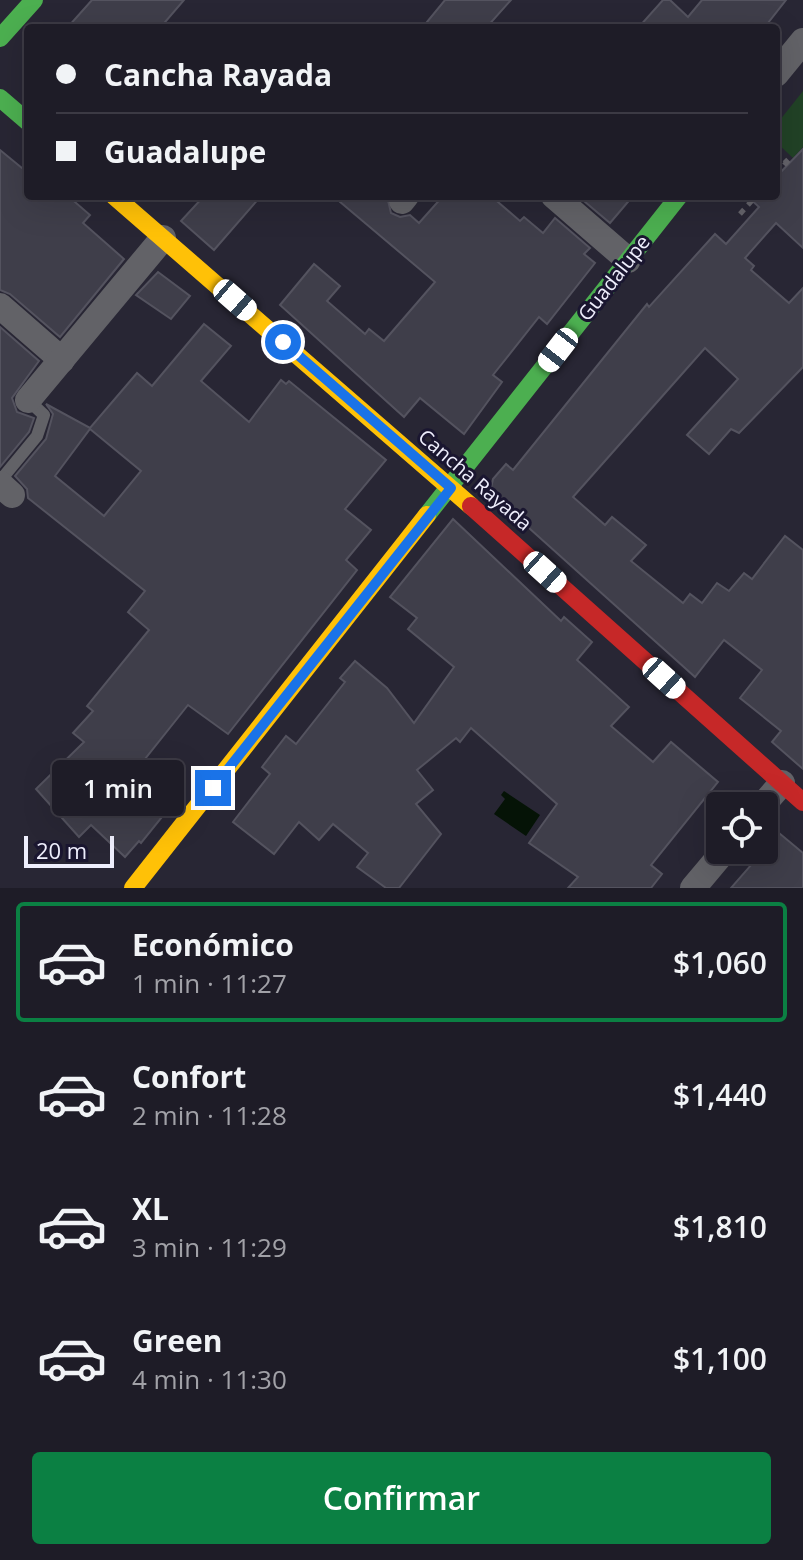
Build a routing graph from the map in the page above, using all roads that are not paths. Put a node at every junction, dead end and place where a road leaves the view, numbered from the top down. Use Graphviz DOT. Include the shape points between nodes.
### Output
graph roads {
  1 [pos="34,0"];
  2 [pos="0,38"];
  3 [pos="803,41"];
  4 [pos="780,69"];
  5 [pos="0,98"];
  6 [pos="24,119"];
  7 [pos="119,200"];
  8 [pos="559,200"];
  9 [pos="676,200"];
  10 [pos="163,238"];
  11 [pos="628,260"];
  12 [pos="0,306"];
  13 [pos="62,360"];
  14 [pos="28,400"];
  15 [pos="4,486"];
  16 [pos="451,488"];
  17 [pos="782,783"];
  18 [pos="774,792"];
  19 [pos="803,802"];
  20 [pos="713,864"];
  21 [pos="133,888"];
  22 [pos="693,888"];
  1 -- 2 [label="main road"];
  3 -- 4 [label="street"];
  5 -- 6 [label="main road"];
  7 -- 10 [label="main road, Cancha Rayada"];
  8 -- 11 [label="street"];
  9 -- 11 [label="main road, Guadalupe"];
  10 -- 13 [label="street"];
  10 -- 16 [label="main road, Cancha Rayada"];
  11 -- 16 [label="main road, Guadalupe"];
  12 -- 13 [label="street"];
  13 -- 14 [label="street"];
  14 -- 15 [label="lane" via="44,415 37,436"];
  16 -- 17 [label="main road, Cancha Rayada"];
  16 -- 21 [label="main road, Guadalupe"];
  17 -- 18 [label="street"];
  17 -- 19 [label="main road, Cancha Rayada"];
  20 -- 22 [label="street"];
}
